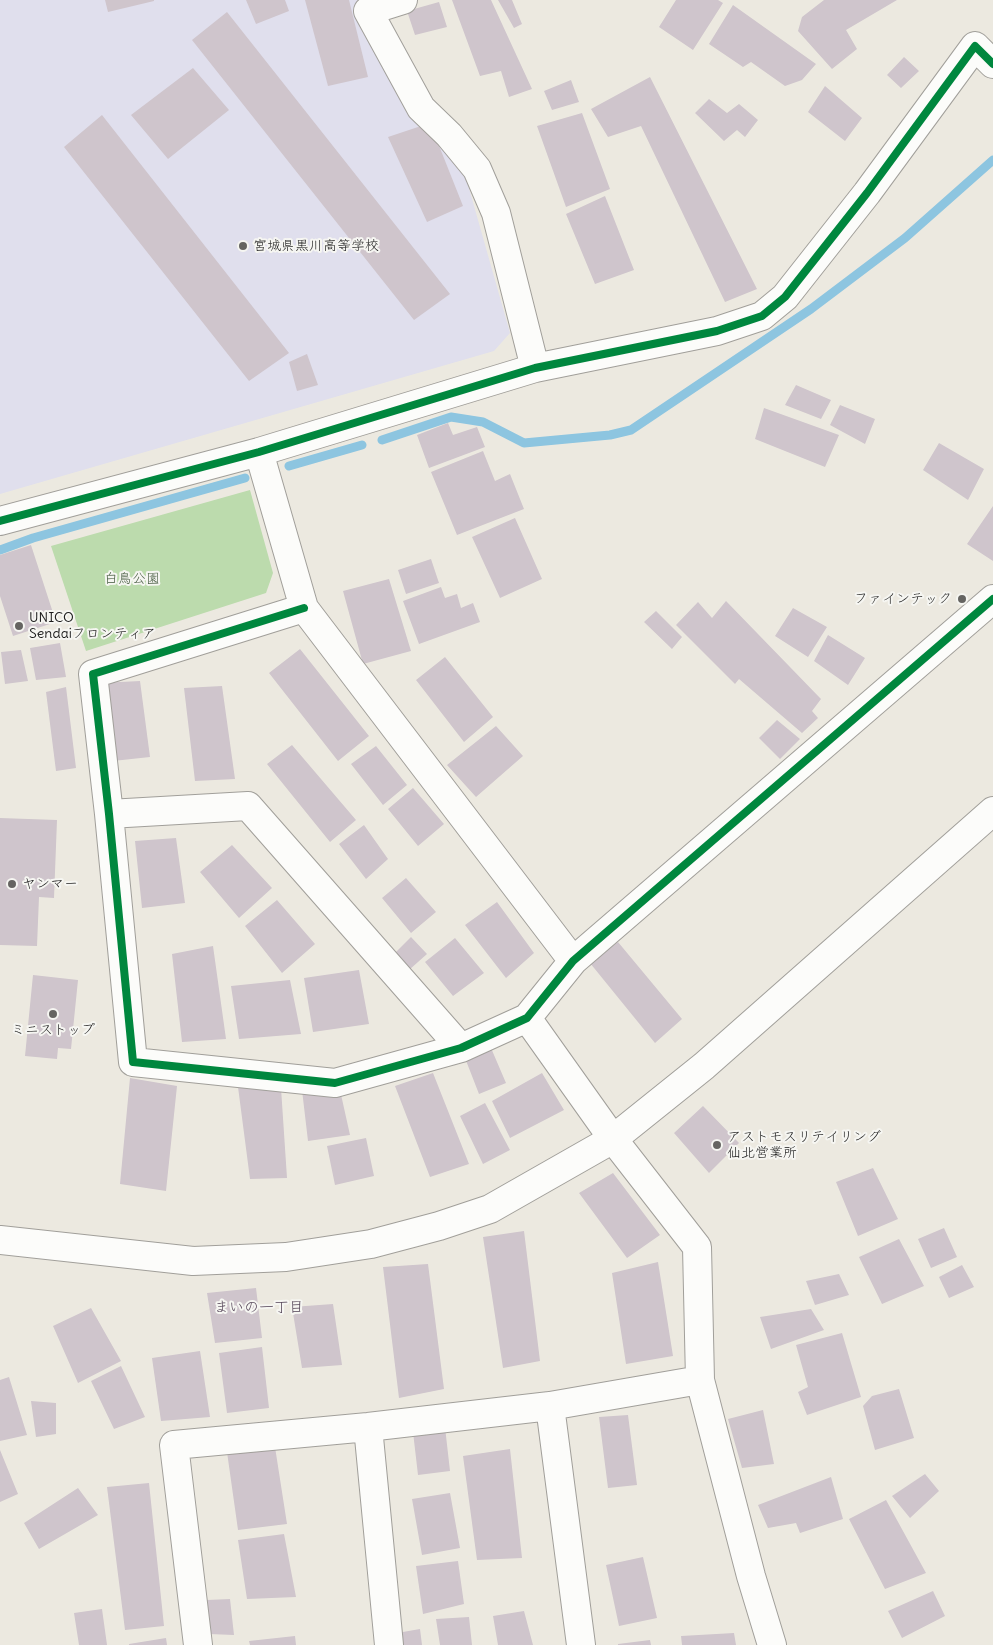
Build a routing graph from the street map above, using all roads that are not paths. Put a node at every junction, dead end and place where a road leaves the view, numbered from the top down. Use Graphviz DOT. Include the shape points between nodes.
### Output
graph roads {
  1 [pos="403,0"];
  2 [pos="993,64"];
  3 [pos="535,368"];
  4 [pos="259,452"];
  5 [pos="0,521"];
  6 [pos="993,599"];
  7 [pos="304,608"];
  8 [pos="993,811"];
  9 [pos="109,814"];
  10 [pos="573,961"];
  11 [pos="527,1018"];
  12 [pos="461,1048"];
  13 [pos="613,1139"];
  14 [pos="0,1240"];
  15 [pos="700,1380"];
  16 [pos="550,1406"];
  17 [pos="368,1427"];
  18 [pos="198,1645"];
  19 [pos="389,1645"];
  20 [pos="581,1645"];
  21 [pos="772,1645"];
  1 -- 3 [label="street" via="368,11 421,108 477,169 496,213"];
  2 -- 3 [label="street" via="975,46 867,193 785,297 762,316 717,331"];
  3 -- 4 [label="street"];
  4 -- 5 [label="street"];
  4 -- 7 [label="street"];
  6 -- 10 [label="street"];
  7 -- 9 [label="street" via="93,674"];
  7 -- 10 [label="street"];
  8 -- 13 [label="street" via="704,1066"];
  9 -- 12 [label="street" via="248,806"];
  9 -- 12 [label="street" via="133,1062 334,1083"];
  10 -- 11 [label="street"];
  11 -- 12 [label="street"];
  11 -- 13 [label="street"];
  13 -- 14 [label="street" via="490,1209 371,1244 286,1257 194,1261"];
  13 -- 15 [label="street" via="697,1247"];
  15 -- 16 [label="street"];
  15 -- 21 [label="street"];
  16 -- 17 [label="street"];
  16 -- 20 [label="street"];
  17 -- 18 [label="street" via="174,1445"];
  17 -- 19 [label="street"];
}
